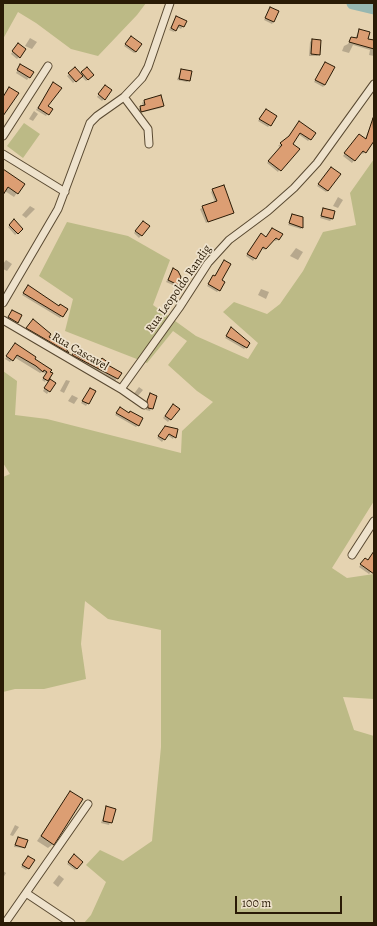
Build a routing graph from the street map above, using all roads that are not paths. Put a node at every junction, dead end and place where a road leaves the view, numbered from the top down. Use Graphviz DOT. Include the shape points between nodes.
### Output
graph roads {
  1 [pos="170,3"];
  2 [pos="48,66"];
  3 [pos="374,84"];
  4 [pos="124,97"];
  5 [pos="3,136"];
  6 [pos="149,144"];
  7 [pos="3,154"];
  8 [pos="65,192"];
  9 [pos="3,303"];
  10 [pos="3,320"];
  11 [pos="121,389"];
  12 [pos="144,405"];
  13 [pos="374,521"];
  14 [pos="352,555"];
  15 [pos="88,804"];
  16 [pos="26,893"];
  17 [pos="5,923"];
  18 [pos="71,923"];
  1 -- 4 [label="street" via="148,67 142,78"];
  2 -- 5 [label="street"];
  3 -- 11 [label="street, Rua Leopoldo Randig" via="317,163 294,188 268,212 229,240 213,257"];
  4 -- 6 [label="street" via="148,129"];
  4 -- 8 [label="street" via="90,123"];
  7 -- 8 [label="street"];
  8 -- 9 [label="street" via="52,223"];
  10 -- 11 [label="street, Rua Cascavel"];
  11 -- 12 [label="street, Rua Cascavel"];
  13 -- 14 [label="street"];
  15 -- 16 [label="street"];
  16 -- 17 [label="street"];
  16 -- 18 [label="street"];
}
